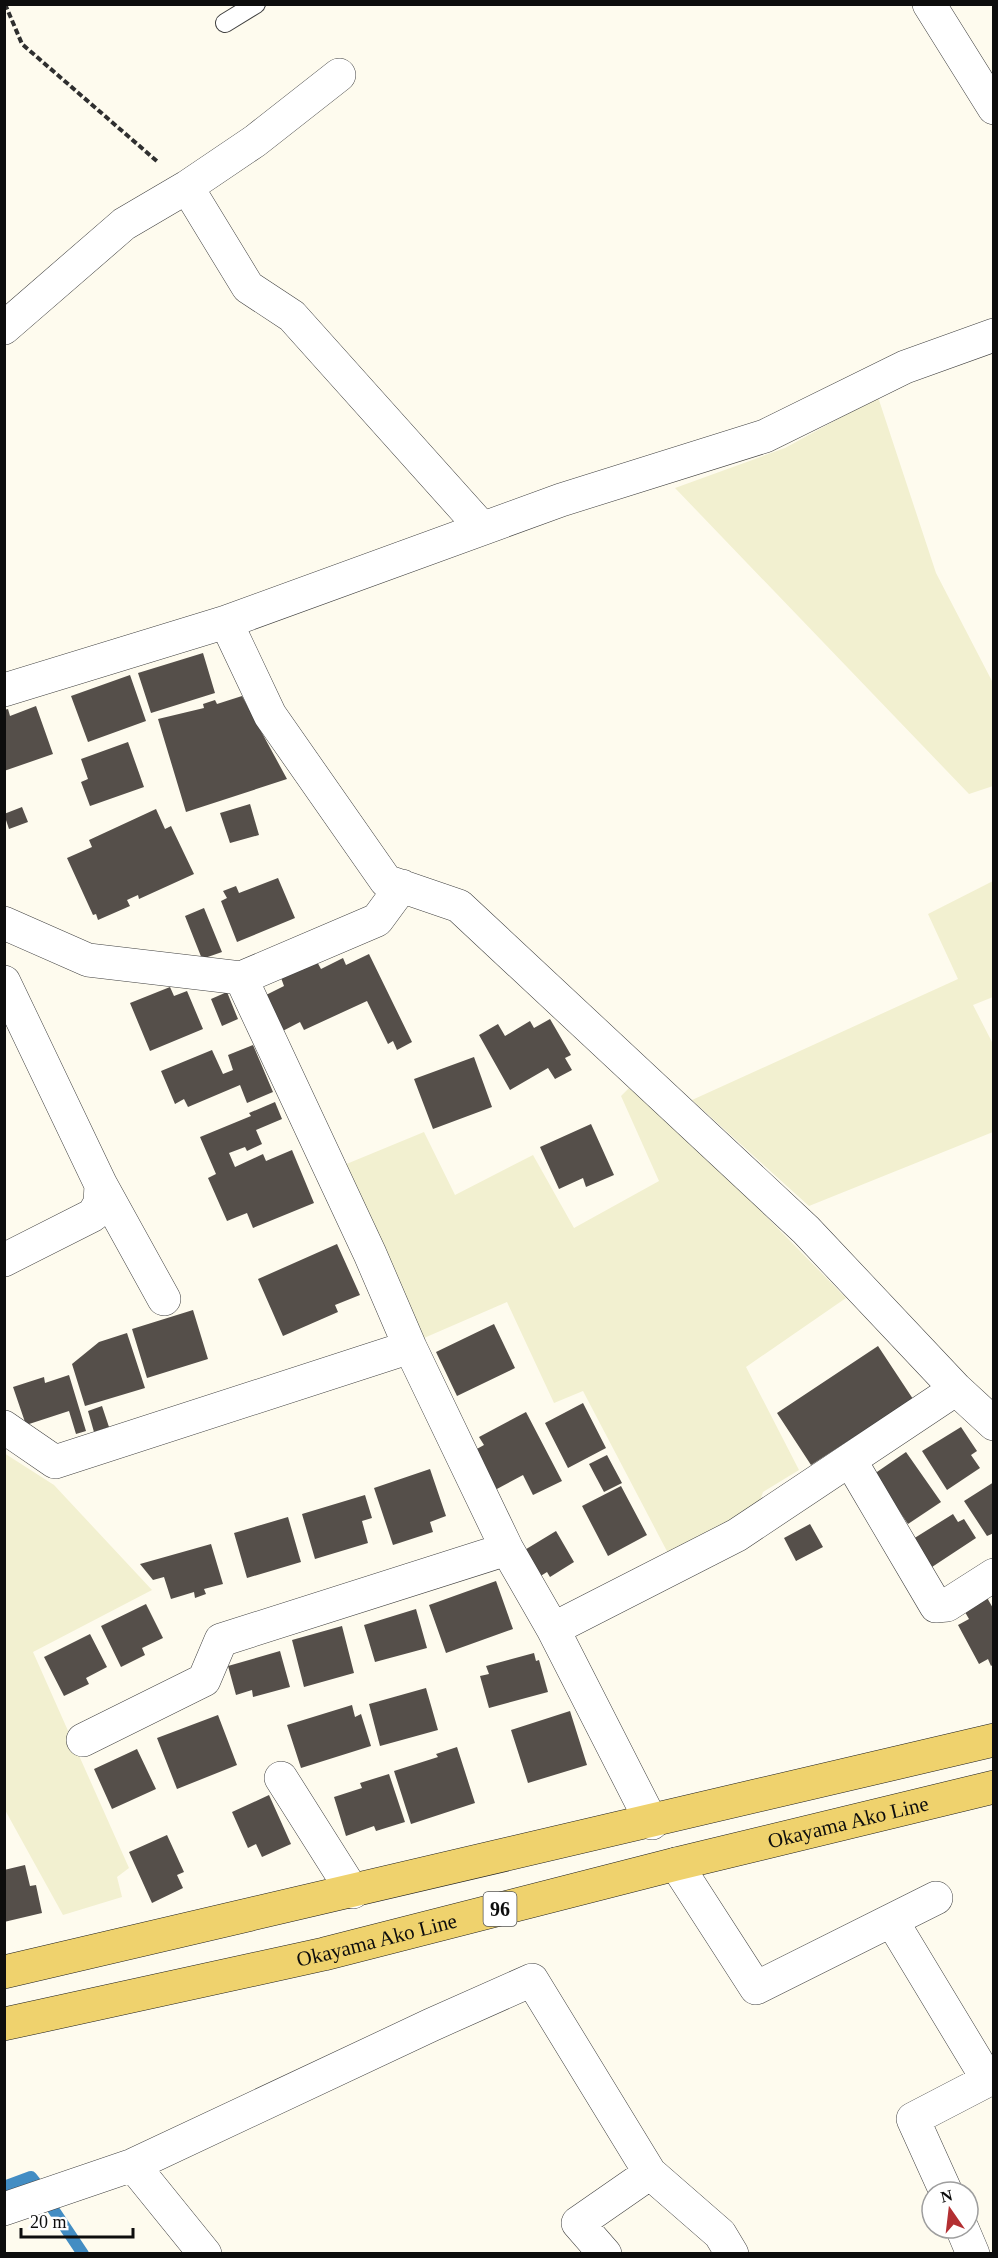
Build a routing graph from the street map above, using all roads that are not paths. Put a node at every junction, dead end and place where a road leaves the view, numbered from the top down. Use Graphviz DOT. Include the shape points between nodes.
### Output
graph roads {
  1 [pos="256,4"];
  2 [pos="929,4"];
  3 [pos="225,22"];
  4 [pos="339,75"];
  5 [pos="993,108"];
  6 [pos="187,187"];
  7 [pos="4,328"];
  8 [pos="993,335"];
  9 [pos="482,528"];
  10 [pos="226,622"];
  11 [pos="4,690"];
  12 [pos="402,886"];
  13 [pos="4,924"];
  14 [pos="241,978"];
  15 [pos="4,982"];
  16 [pos="100,1185"];
  17 [pos="4,1260"];
  18 [pos="164,1299"];
  19 [pos="410,1347"];
  20 [pos="956,1389"];
  21 [pos="993,1424"];
  22 [pos="4,1427"];
  23 [pos="850,1460"];
  24 [pos="507,1549"];
  25 [pos="993,1575"];
  26 [pos="553,1629"];
  27 [pos="83,1740"];
  28 [pos="993,1740"];
  29 [pos="281,1778"];
  30 [pos="993,1787"];
  31 [pos="652,1822"];
  32 [pos="676,1864"];
  33 [pos="353,1892"];
  34 [pos="936,1898"];
  35 [pos="892,1921"];
  36 [pos="4,1972"];
  37 [pos="4,2024"];
  38 [pos="133,2165"];
  39 [pos="651,2173"];
  40 [pos="941,2180"];
  41 [pos="4,2209"];
  42 [pos="205,2253"];
  43 [pos="605,2253"];
  44 [pos="732,2253"];
  1 -- 3 [label="lane"];
  2 -- 5 [label="street"];
  4 -- 6 [label="street" via="255,141"];
  6 -- 7 [label="street" via="124,225"];
  6 -- 9 [label="street" via="248,287 292,316"];
  8 -- 9 [label="street" via="905,367 765,436"];
  9 -- 10 [label="street"];
  10 -- 11 [label="street"];
  10 -- 12 [label="street" via="270,715 386,881"];
  12 -- 14 [label="street" via="377,920"];
  12 -- 20 [label="street" via="459,906 806,1230"];
  13 -- 14 [label="street" via="88,960"];
  14 -- 19 [label="street"];
  15 -- 16 [label="street"];
  16 -- 17 [label="street" via="100,1203 93,1215"];
  16 -- 18 [label="street"];
  19 -- 22 [label="street" via="55,1462"];
  19 -- 24 [label="street"];
  20 -- 21 [label="street"];
  20 -- 23 [label="street"];
  23 -- 25 [label="street" via="936,1606 946,1605"];
  23 -- 26 [label="street" via="737,1535"];
  24 -- 26 [label="street"];
  24 -- 27 [label="street" via="221,1640 204,1680"];
  26 -- 31 [label="street"];
  28 -- 31 [label="main road, 96"];
  29 -- 33 [label="street"];
  30 -- 32 [label="main road, Okayama Ako Line / 96"];
  31 -- 33 [label="main road, 96"];
  32 -- 35 [label="street" via="756,1988"];
  32 -- 37 [label="main road, Okayama Ako Line / 96" via="324,1954"];
  33 -- 36 [label="main road, 96"];
  34 -- 35 [label="street"];
  35 -- 40 [label="street" via="988,2080 913,2119"];
  38 -- 39 [label="street" via="532,1980"];
  38 -- 41 [label="street"];
  38 -- 42 [label="street"];
  39 -- 43 [label="street" via="578,2223"];
  39 -- 44 [label="street" via="720,2234"];
}
